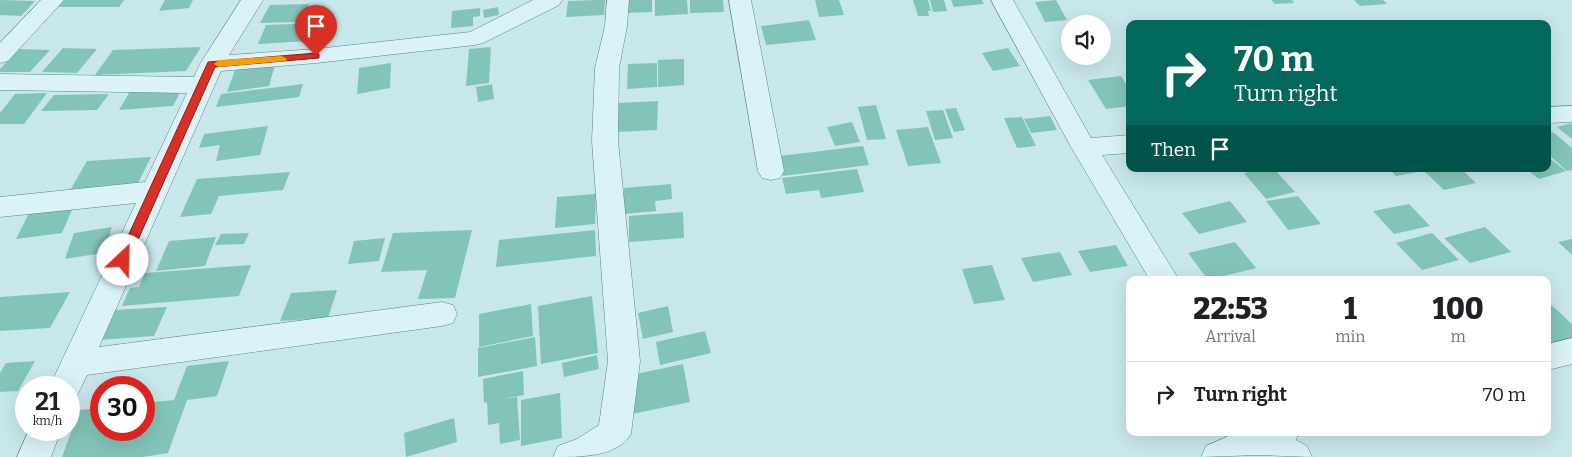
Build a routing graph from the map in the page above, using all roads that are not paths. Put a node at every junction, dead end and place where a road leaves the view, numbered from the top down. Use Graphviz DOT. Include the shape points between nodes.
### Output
graph roads {
  1 [pos="53,0"];
  2 [pos="252,0"];
  3 [pos="551,0"];
  4 [pos="618,0"];
  5 [pos="740,0"];
  6 [pos="1002,0"];
  7 [pos="0,56"];
  8 [pos="207,74"];
  9 [pos="0,82"];
  10 [pos="1572,114"];
  11 [pos="1551,116"];
  12 [pos="1126,144"];
  13 [pos="1084,147"];
  14 [pos="771,171"];
  15 [pos="154,191"];
  16 [pos="0,207"];
  17 [pos="1162,276"];
  18 [pos="442,314"];
  19 [pos="1572,351"];
  20 [pos="1551,356"];
  21 [pos="71,375"];
  22 [pos="1265,436"];
  23 [pos="1268,436"];
  24 [pos="41,441"];
  25 [pos="34,457"];
  26 [pos="570,457"];
  27 [pos="1218,457"];
  28 [pos="1295,457"];
  1 -- 7 [label="street"];
  2 -- 8 [label="street"];
  3 -- 8 [label="street" via="475,38 316,56"];
  4 -- 26 [label="street" via="608,68 605,141 624,360 614,434"];
  5 -- 14 [label="street"];
  6 -- 13 [label="street"];
  8 -- 9 [label="street"];
  8 -- 15 [label="street"];
  10 -- 11 [label="street"];
  12 -- 13 [label="street"];
  13 -- 17 [label="street"];
  15 -- 16 [label="street"];
  15 -- 21 [label="street"];
  18 -- 21 [label="street"];
  19 -- 20 [label="street"];
  22 -- 27 [label="street"];
  23 -- 28 [label="street"];
  24 -- 25 [label="street"];
}
